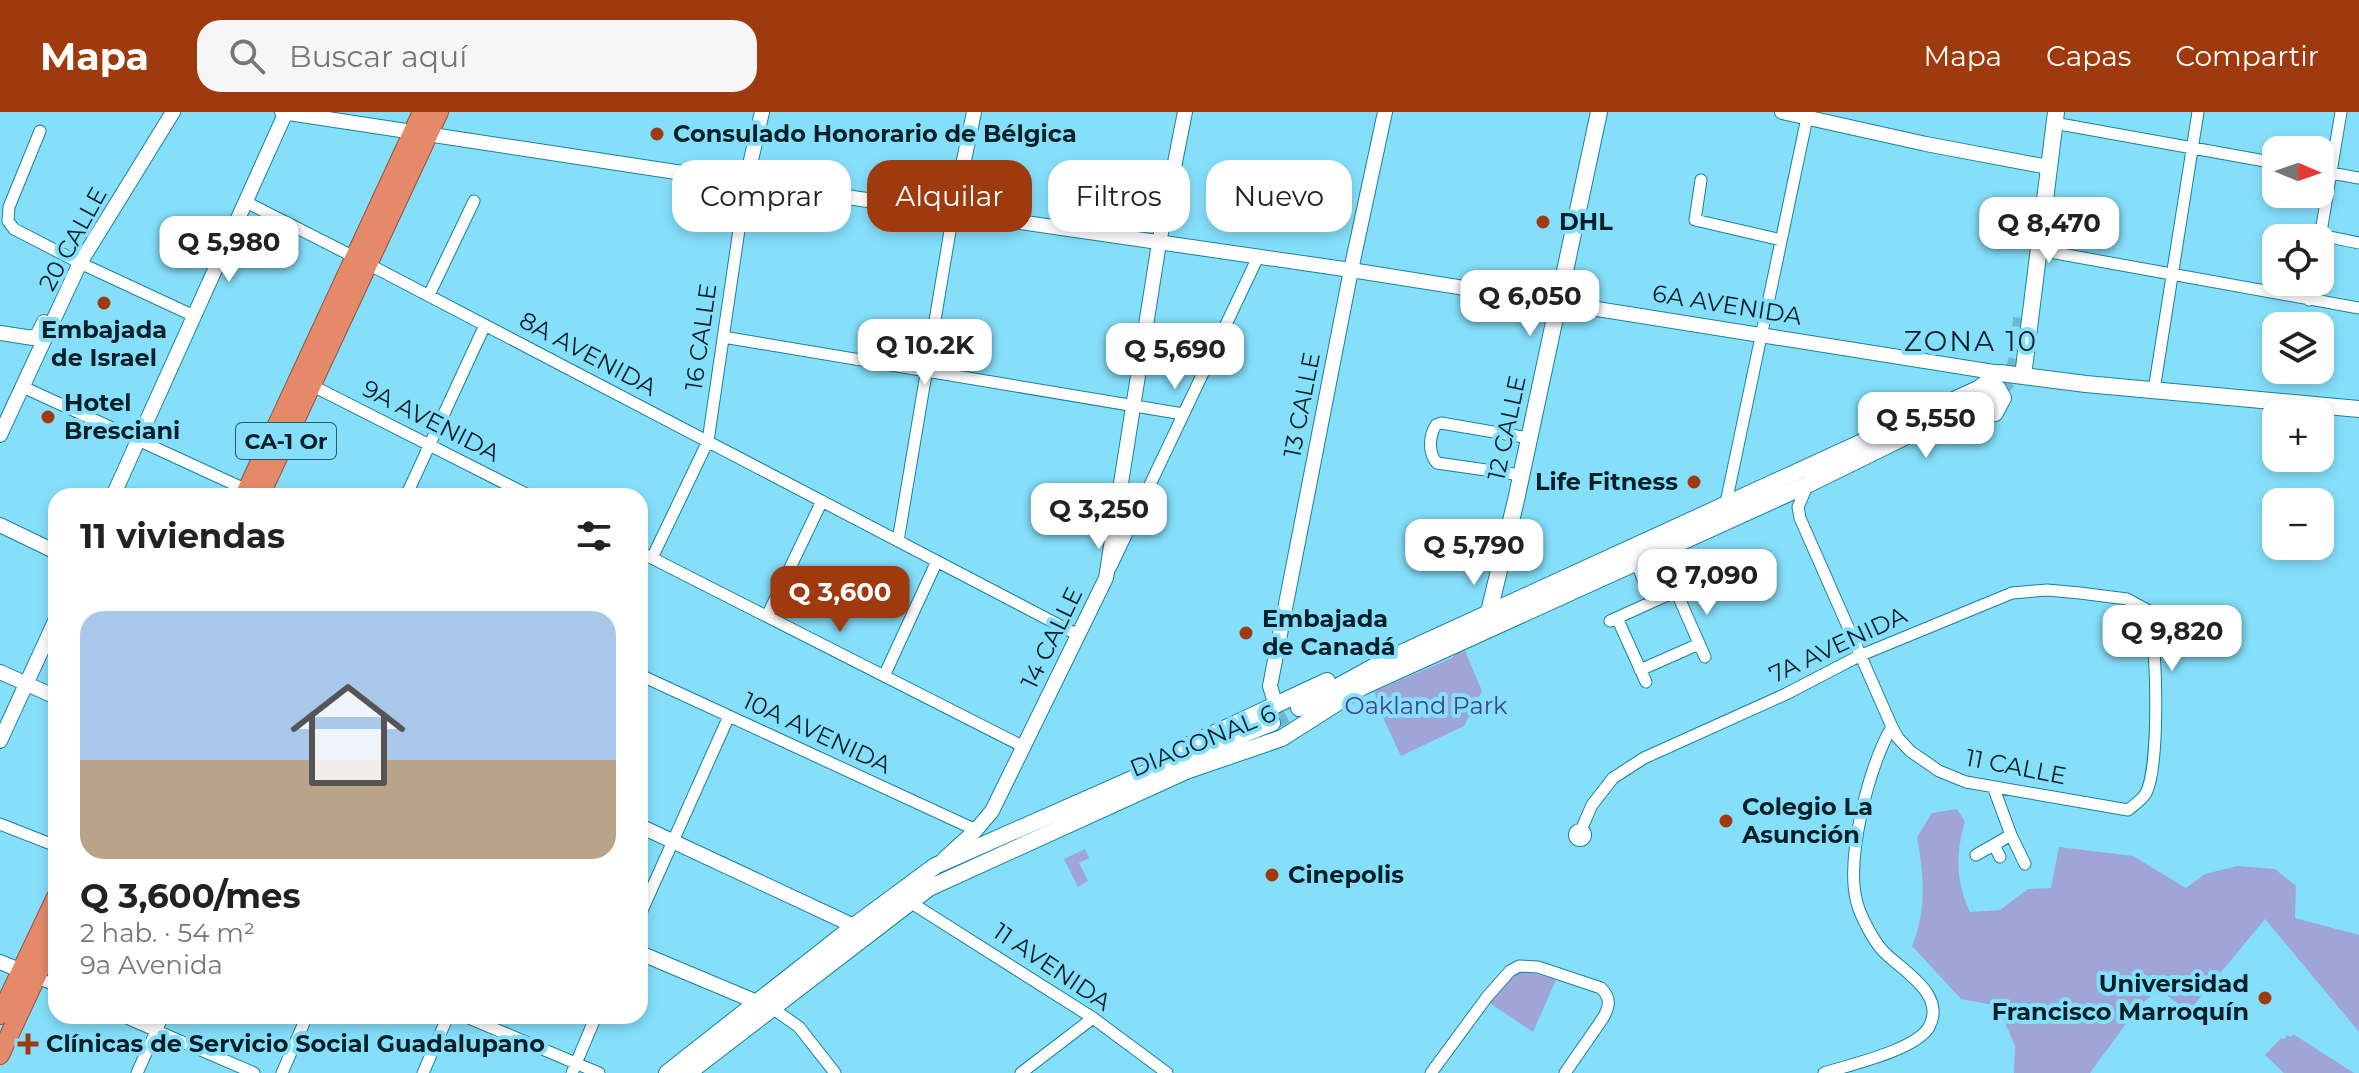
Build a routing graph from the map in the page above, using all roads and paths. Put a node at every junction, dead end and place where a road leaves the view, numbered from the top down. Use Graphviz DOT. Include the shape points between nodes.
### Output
graph roads {
  1 [pos="173,112"];
  2 [pos="285,112"];
  3 [pos="422,112"];
  4 [pos="439,112"];
  5 [pos="762,112"];
  6 [pos="974,112"];
  7 [pos="1185,112"];
  8 [pos="1385,112"];
  9 [pos="1599,112"];
  10 [pos="1782,112"];
  11 [pos="2198,112"];
  12 [pos="2341,112"];
  13 [pos="1808,115"];
  14 [pos="2055,118"];
  15 [pos="40,131"];
  16 [pos="421,133"];
  17 [pos="2334,140"];
  18 [pos="2192,149"];
  19 [pos="751,160"];
  20 [pos="964,160"];
  21 [pos="2262,161"];
  22 [pos="2048,167"];
  23 [pos="672,171"];
  24 [pos="2334,173"];
  25 [pos="2359,178"];
  26 [pos="1701,180"];
  27 [pos="474,201"];
  28 [pos="246,202"];
  29 [pos="2043,203"];
  30 [pos="1032,225"];
  31 [pos="739,232"];
  32 [pos="950,232"];
  33 [pos="2334,239"];
  34 [pos="1781,240"];
  35 [pos="1159,243"];
  36 [pos="2359,243"];
  37 [pos="2039,250"];
  38 [pos="1258,257"];
  39 [pos="361,260"];
  40 [pos="80,263"];
  41 [pos="1351,270"];
  42 [pos="2171,275"];
  43 [pos="69,287"];
  44 [pos="429,295"];
  45 [pos="2310,296"];
  46 [pos="2309,300"];
  47 [pos="1558,303"];
  48 [pos="2359,308"];
  49 [pos="194,316"];
  50 [pos="2021,318"];
  51 [pos="485,325"];
  52 [pos="2,333"];
  53 [pos="1761,335"];
  54 [pos="723,337"];
  55 [pos="30,344"];
  56 [pos="928,370"];
  57 [pos="2000,373"];
  58 [pos="2023,376"];
  59 [pos="311,385"];
  60 [pos="23,387"];
  61 [pos="1978,389"];
  62 [pos="2154,390"];
  63 [pos="1996,392"];
  64 [pos="1133,406"];
  65 [pos="2359,409"];
  66 [pos="7,411"];
  67 [pos="1183,414"];
  68 [pos="0,435"];
  69 [pos="1529,438"];
  70 [pos="138,440"];
  71 [pos="708,441"];
  72 [pos="429,445"];
  73 [pos="1853,463"];
  74 [pos="1521,475"];
  75 [pos="1809,484"];
  76 [pos="1120,485"];
  77 [pos="117,488"];
  78 [pos="240,488"];
  79 [pos="256,488"];
  80 [pos="256,488"];
  81 [pos="410,488"];
  82 [pos="514,488"];
  83 [pos="1147,491"];
  84 [pos="822,501"];
  85 [pos="1726,503"];
  86 [pos="0,525"];
  87 [pos="1118,540"];
  88 [pos="898,541"];
  89 [pos="48,548"];
  90 [pos="648,556"];
  91 [pos="652,558"];
  92 [pos="937,561"];
  93 [pos="1637,564"];
  94 [pos="1499,573"];
  95 [pos="1524,597"];
  96 [pos="1552,601"];
  97 [pos="1652,602"];
  98 [pos="1489,612"];
  99 [pos="767,616"];
  100 [pos="1078,635"];
  101 [pos="48,636"];
  102 [pos="1699,644"];
  103 [pos="1859,656"];
  104 [pos="1705,657"];
  105 [pos="1640,670"];
  106 [pos="0,672"];
  107 [pos="884,676"];
  108 [pos="648,679"];
  109 [pos="1646,682"];
  110 [pos="26,684"];
  111 [pos="48,694"];
  112 [pos="1288,704"];
  113 [pos="729,716"];
  114 [pos="1272,723"];
  115 [pos="1892,727"];
  116 [pos="0,741"];
  117 [pos="1024,747"];
  118 [pos="1202,765"];
  119 [pos="1141,775"];
  120 [pos="1994,789"];
  121 [pos="2128,810"];
  122 [pos="0,824"];
  123 [pos="648,830"];
  124 [pos="976,830"];
  125 [pos="1581,830"];
  126 [pos="2011,835"];
  127 [pos="674,842"];
  128 [pos="48,843"];
  129 [pos="1994,845"];
  130 [pos="1976,855"];
  131 [pos="2000,857"];
  132 [pos="2025,864"];
  133 [pos="935,866"];
  134 [pos="648,898"];
  135 [pos="910,902"];
  136 [pos="48,920"];
  137 [pos="854,926"];
  138 [pos="48,947"];
  139 [pos="648,956"];
  140 [pos="0,962"];
  141 [pos="29,974"];
  142 [pos="48,982"];
  143 [pos="765,1006"];
  144 [pos="0,1015"];
  145 [pos="1093,1018"];
  146 [pos="140,1024"];
  147 [pos="159,1024"];
  148 [pos="303,1024"];
  149 [pos="444,1024"];
  150 [pos="481,1024"];
  151 [pos="593,1024"];
  152 [pos="156,1031"];
  153 [pos="0,1055"];
  154 [pos="574,1069"];
  155 [pos="137,1073"];
  156 [pos="254,1073"];
  157 [pos="282,1073"];
  158 [pos="423,1073"];
  159 [pos="599,1073"];
  160 [pos="667,1073"];
  161 [pos="688,1073"];
  162 [pos="835,1073"];
  163 [pos="1021,1073"];
  164 [pos="1167,1073"];
  165 [pos="1431,1073"];
  166 [pos="1565,1073"];
  167 [pos="1824,1073"];
  1 -- 40 [label="street, 20 CALLE"];
  2 -- 16 [label="street, 6A AVENIDA"];
  2 -- 28 [label="street"];
  3 -- 16 [label="highway, CA-1 Or"];
  4 -- 16 [label="highway, CA-1 Or"];
  5 -- 19 [label="street, 16 CALLE"];
  6 -- 20 [label="street"];
  7 -- 35 [label="street, 14 CALLE"];
  8 -- 41 [label="street, 13 CALLE"];
  9 -- 47 [label="main road, 12 CALLE"];
  10 -- 13 [label="street"];
  11 -- 18 [label="street"];
  12 -- 17 [label="street"];
  13 -- 22 [label="street"];
  13 -- 34 [label="street"];
  14 -- 18 [label="street"];
  14 -- 22 [label="main road"];
  15 -- 40 [label="street" via="8,221"];
  16 -- 23 [label="street, 6A AVENIDA"];
  16 -- 39 [label="highway, CA-1 Or"];
  18 -- 21 [label="street"];
  18 -- 42 [label="street"];
  22 -- 29 [label="main road"];
  24 -- 25 [label="street"];
  26 -- 34 [label="street" via="1695,220"];
  27 -- 44 [label="street"];
  28 -- 39 [label="street, 8A AVENIDA"];
  28 -- 49 [label="street"];
  29 -- 37 [label="main road"];
  29 -- 50 [label="main road"];
  30 -- 35 [label="street, 6A AVENIDA"];
  31 -- 54 [label="street, 16 CALLE"];
  32 -- 56 [label="street"];
  33 -- 36 [label="street"];
  34 -- 53 [label="street"];
  35 -- 38 [label="street, 6A AVENIDA"];
  35 -- 64 [label="street, 14 CALLE"];
  37 -- 42 [label="street"];
  37 -- 58 [label="main road"];
  38 -- 41 [label="street, 6A AVENIDA"];
  38 -- 67 [label="street"];
  39 -- 44 [label="street, 8A AVENIDA"];
  39 -- 59 [label="highway, CA-1 Or"];
  39 -- 79 [label="highway, CA-1 Or"];
  40 -- 43 [label="street, 20 CALLE"];
  40 -- 49 [label="street"];
  41 -- 47 [label="street, 6A AVENIDA"];
  41 -- 112 [label="street, 13 CALLE" via="1270,686"];
  42 -- 46 [label="street"];
  42 -- 62 [label="street"];
  43 -- 55 [label="street" via="57,294"];
  43 -- 60 [label="street, 20 CALLE"];
  44 -- 51 [label="street, 8A AVENIDA"];
  45 -- 46 [label="street"];
  46 -- 48 [label="street"];
  47 -- 53 [label="street, 6A AVENIDA"];
  47 -- 69 [label="main road, 12 CALLE"];
  49 -- 70 [label="street"];
  51 -- 71 [label="street, 8A AVENIDA"];
  51 -- 72 [label="street"];
  52 -- 55 [label="street"];
  53 -- 57 [label="street, 6A AVENIDA"];
  53 -- 85 [label="street"];
  54 -- 56 [label="street"];
  54 -- 71 [label="street, 16 CALLE"];
  55 -- 66 [label="street"];
  56 -- 64 [label="street"];
  56 -- 88 [label="street"];
  57 -- 58 [label="main road, 6A AVENIDA"];
  57 -- 61 [label="main road"];
  58 -- 62 [label="main road, 6A AVENIDA"];
  59 -- 72 [label="street, 9A AVENIDA"];
  59 -- 80 [label="highway, CA-1 Or"];
  60 -- 66 [label="street, 20 CALLE"];
  60 -- 70 [label="street"];
  61 -- 73 [label="main road" via="2000,392 2003,403 1995,413 1971,416 1874,463"];
  61 -- 85 [label="main road"];
  62 -- 65 [label="main road, 6A AVENIDA"];
  63 -- 73 [label="main road"];
  64 -- 67 [label="street"];
  64 -- 76 [label="street, 14 CALLE"];
  66 -- 68 [label="street, 20 CALLE"];
  67 -- 83 [label="street"];
  69 -- 74 [label="main road, 12 CALLE"];
  69 -- 74 [label="street" via="1441,423 1432,431 1430,450 1437,463"];
  70 -- 77 [label="street"];
  70 -- 78 [label="street"];
  71 -- 84 [label="street, 8A AVENIDA"];
  71 -- 91 [label="street, 16 CALLE"];
  72 -- 81 [label="street"];
  72 -- 82 [label="street, 9A AVENIDA"];
  73 -- 75 [label="main road, DIAGONAL 6"];
  74 -- 94 [label="main road, 12 CALLE"];
  75 -- 93 [label="main road, DIAGONAL 6"];
  75 -- 103 [label="street, 11 CALLE" via="1798,507 1800,518"];
  76 -- 83 [label="street" via="1132,499"];
  76 -- 87 [label="street, 14 CALLE"];
  83 -- 87 [label="street"];
  84 -- 88 [label="street, 8A AVENIDA"];
  84 -- 99 [label="street"];
  85 -- 95 [label="main road"];
  86 -- 89 [label="street"];
  87 -- 100 [label="street, 14 CALLE"];
  88 -- 92 [label="street, 8A AVENIDA"];
  90 -- 91 [label="street"];
  91 -- 99 [label="street"];
  92 -- 100 [label="street, 8A AVENIDA"];
  92 -- 107 [label="street"];
  93 -- 96 [label="main road, DIAGONAL 6"];
  93 -- 97 [label="street"];
  94 -- 95 [label="main road" via="1505,593"];
  94 -- 98 [label="main road, 12 CALLE"];
  95 -- 96 [label="main road"];
  95 -- 98 [label="main road"];
  96 -- 118 [label="main road, DIAGONAL 6" via="1364,686 1282,738"];
  97 -- 102 [label="street" via="1680,589"];
  97 -- 105 [label="street" via="1614,619"];
  98 -- 112 [label="main road, DIAGONAL 6" via="1386,660 1364,664"];
  99 -- 107 [label="street"];
  100 -- 117 [label="street, 14 CALLE"];
  101 -- 110 [label="street"];
  102 -- 104 [label="street"];
  102 -- 105 [label="street"];
  103 -- 115 [label="street, 11 CALLE"];
  103 -- 121 [label="street, 7A AVENIDA" via="2012,593 2047,590 2127,599 2149,611 2154,629 2154,764 2146,794"];
  103 -- 125 [label="street, 7A AVENIDA" via="1644,758 1613,778"];
  105 -- 109 [label="street"];
  106 -- 110 [label="street"];
  107 -- 117 [label="street"];
  108 -- 113 [label="street, 10A AVENIDA"];
  110 -- 111 [label="street"];
  110 -- 116 [label="street"];
  112 -- 118 [label="main road" via="1282,729 1207,758"];
  112 -- 119 [label="main road, DIAGONAL 6" via="1149,763"];
  113 -- 124 [label="street, 10A AVENIDA"];
  113 -- 127 [label="street"];
  114 -- 119 [label="main road, DIAGONAL 6"];
  115 -- 120 [label="street, 11 CALLE" via="1929,765"];
  115 -- 167 [label="street" via="1854,840 1852,874 1857,905 1881,948 1925,990 1932,1018 1923,1035 1909,1044"];
  117 -- 124 [label="street, 14 CALLE" via="992,811"];
  118 -- 135 [label="main road, DIAGONAL 6" via="998,855"];
  119 -- 133 [label="main road, DIAGONAL 6"];
  120 -- 121 [label="street, 11 CALLE"];
  120 -- 126 [label="street"];
  122 -- 128 [label="street"];
  123 -- 127 [label="street"];
  124 -- 133 [label="street, 14 CALLE"];
  126 -- 129 [label="street"];
  126 -- 132 [label="street"];
  127 -- 134 [label="street"];
  127 -- 137 [label="street"];
  129 -- 130 [label="street"];
  129 -- 131 [label="street"];
  133 -- 137 [label="main road, DIAGONAL 6"];
  135 -- 143 [label="main road, DIAGONAL 6"];
  135 -- 145 [label="street, 11 AVENIDA"];
  136 -- 141 [label="highway"];
  137 -- 143 [label="main road, DIAGONAL 6"];
  138 -- 141 [label="highway"];
  139 -- 143 [label="street"];
  140 -- 141 [label="street"];
  141 -- 142 [label="street"];
  141 -- 144 [label="highway"];
  141 -- 153 [label="highway"];
  143 -- 160 [label="main road, DIAGONAL 6"];
  143 -- 161 [label="main road, DIAGONAL 6"];
  143 -- 162 [label="street" via="799,1027"];
  145 -- 163 [label="street"];
  145 -- 164 [label="street, 11 AVENIDA"];
  146 -- 152 [label="street"];
  147 -- 152 [label="street"];
  148 -- 157 [label="street"];
  149 -- 158 [label="street"];
  150 -- 154 [label="street"];
  151 -- 154 [label="street"];
  152 -- 155 [label="street"];
  152 -- 156 [label="street"];
  154 -- 159 [label="street"];
  165 -- 166 [label="street" via="1487,997 1519,966 1601,988 1609,1001"];
}
